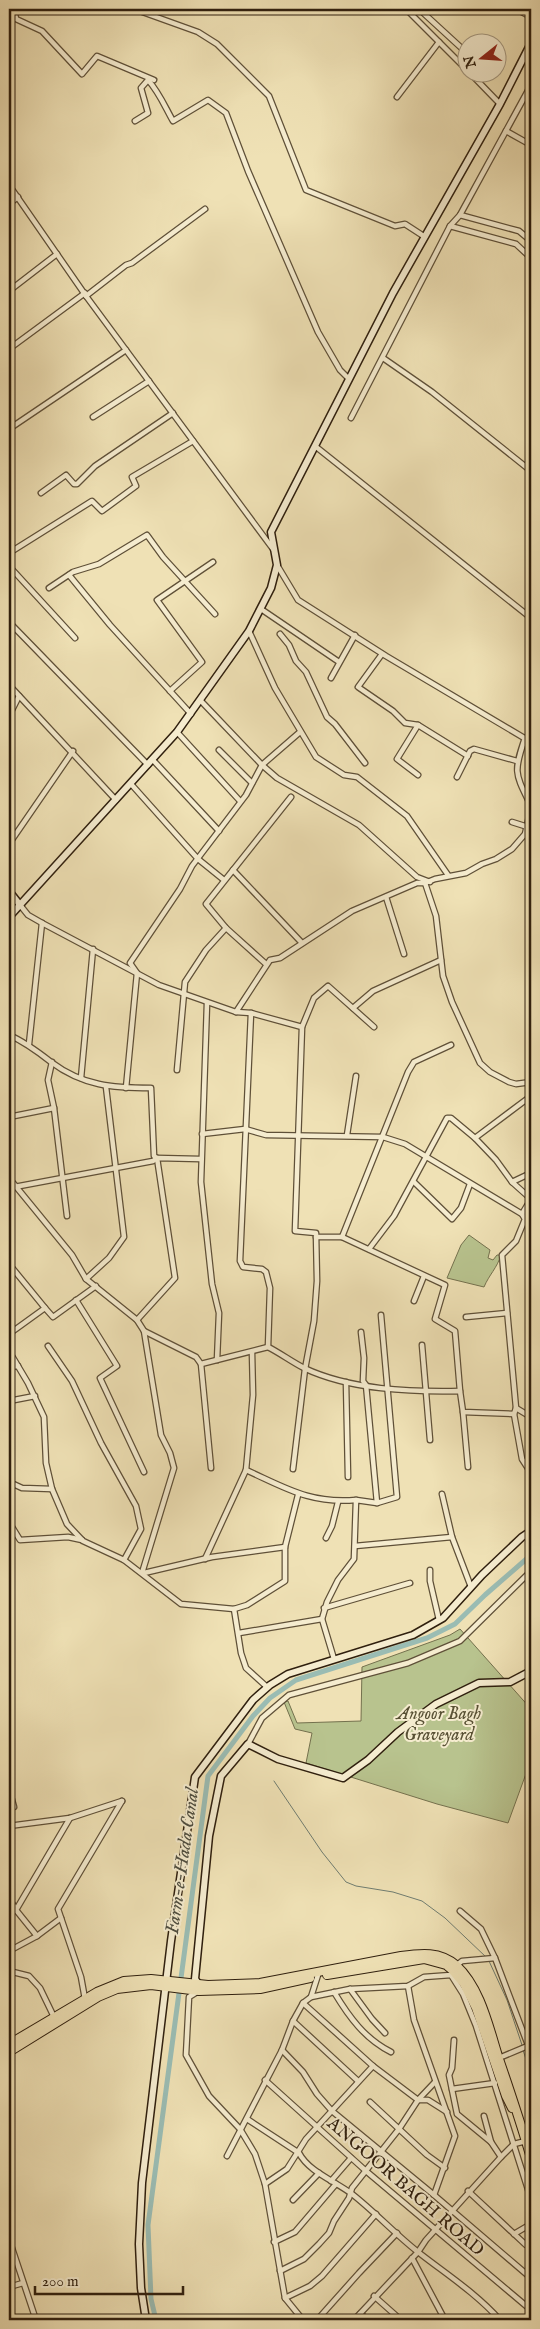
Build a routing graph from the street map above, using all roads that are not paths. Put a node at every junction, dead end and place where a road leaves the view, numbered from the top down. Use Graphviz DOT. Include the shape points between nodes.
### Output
graph roads {
  1 [pos="14,9"];
  2 [pos="134,9"];
  3 [pos="406,9"];
  4 [pos="419,9"];
  5 [pos="516,9"];
  6 [pos="531,17"];
  7 [pos="439,42"];
  8 [pos="531,43"];
  9 [pos="458,45"];
  10 [pos="458,62"];
  11 [pos="154,80"];
  12 [pos="478,82"];
  13 [pos="531,86"];
  14 [pos="397,97"];
  15 [pos="500,104"];
  16 [pos="135,121"];
  17 [pos="506,131"];
  18 [pos="531,144"];
  19 [pos="9,184"];
  20 [pos="18,197"];
  21 [pos="9,204"];
  22 [pos="205,209"];
  23 [pos="460,215"];
  24 [pos="450,226"];
  25 [pos="426,237"];
  26 [pos="531,241"];
  27 [pos="58,254"];
  28 [pos="531,258"];
  29 [pos="9,291"];
  30 [pos="86,295"];
  31 [pos="9,349"];
  32 [pos="126,350"];
  33 [pos="383,358"];
  34 [pos="349,380"];
  35 [pos="149,381"];
  36 [pos="172,413"];
  37 [pos="93,417"];
  38 [pos="351,418"];
  39 [pos="9,429"];
  40 [pos="193,441"];
  41 [pos="315,446"];
  42 [pos="531,471"];
  43 [pos="41,493"];
  44 [pos="276,552"];
  45 [pos="9,553"];
  46 [pos="213,562"];
  47 [pos="277,565"];
  48 [pos="9,566"];
  49 [pos="69,575"];
  50 [pos="186,580"];
  51 [pos="49,588"];
  52 [pos="262,609"];
  53 [pos="215,614"];
  54 [pos="531,618"];
  55 [pos="9,622"];
  56 [pos="249,631"];
  57 [pos="280,634"];
  58 [pos="355,635"];
  59 [pos="74,638"];
  60 [pos="382,654"];
  61 [pos="339,662"];
  62 [pos="331,678"];
  63 [pos="9,685"];
  64 [pos="170,691"];
  65 [pos="20,696"];
  66 [pos="201,701"];
  67 [pos="191,714"];
  68 [pos="9,716"];
  69 [pos="418,726"];
  70 [pos="177,732"];
  71 [pos="300,732"];
  72 [pos="525,738"];
  73 [pos="531,742"];
  74 [pos="218,750"];
  75 [pos="73,751"];
  76 [pos="468,756"];
  77 [pos="517,761"];
  78 [pos="150,762"];
  79 [pos="365,763"];
  80 [pos="262,765"];
  81 [pos="418,775"];
  82 [pos="457,777"];
  83 [pos="252,783"];
  84 [pos="131,784"];
  85 [pos="291,797"];
  86 [pos="116,800"];
  87 [pos="240,801"];
  88 [pos="531,807"];
  89 [pos="512,822"];
  90 [pos="530,827"];
  91 [pos="219,831"];
  92 [pos="9,844"];
  93 [pos="198,859"];
  94 [pos="233,870"];
  95 [pos="448,876"];
  96 [pos="224,880"];
  97 [pos="427,882"];
  98 [pos="9,891"];
  99 [pos="386,897"];
  100 [pos="20,905"];
  101 [pos="9,917"];
  102 [pos="42,923"];
  103 [pos="226,928"];
  104 [pos="302,943"];
  105 [pos="93,949"];
  106 [pos="404,954"];
  107 [pos="441,960"];
  108 [pos="266,964"];
  109 [pos="138,973"];
  110 [pos="185,993"];
  111 [pos="207,1003"];
  112 [pos="353,1008"];
  113 [pos="236,1012"];
  114 [pos="251,1012"];
  115 [pos="302,1027"];
  116 [pos="374,1027"];
  117 [pos="9,1035"];
  118 [pos="29,1044"];
  119 [pos="451,1044"];
  120 [pos="52,1062"];
  121 [pos="177,1070"];
  122 [pos="356,1076"];
  123 [pos="81,1078"];
  124 [pos="531,1082"];
  125 [pos="106,1087"];
  126 [pos="126,1088"];
  127 [pos="531,1096"];
  128 [pos="54,1108"];
  129 [pos="9,1117"];
  130 [pos="245,1129"];
  131 [pos="202,1134"];
  132 [pos="346,1135"];
  133 [pos="300,1136"];
  134 [pos="383,1137"];
  135 [pos="476,1138"];
  136 [pos="426,1157"];
  137 [pos="157,1158"];
  138 [pos="200,1159"];
  139 [pos="115,1167"];
  140 [pos="531,1173"];
  141 [pos="62,1177"];
  142 [pos="9,1178"];
  143 [pos="414,1182"];
  144 [pos="512,1182"];
  145 [pos="470,1184"];
  146 [pos="14,1186"];
  147 [pos="9,1188"];
  148 [pos="522,1214"];
  149 [pos="67,1216"];
  150 [pos="316,1237"];
  151 [pos="342,1237"];
  152 [pos="370,1248"];
  153 [pos="9,1264"];
  154 [pos="424,1276"];
  155 [pos="86,1278"];
  156 [pos="96,1286"];
  157 [pos="76,1300"];
  158 [pos="414,1301"];
  159 [pos="45,1308"];
  160 [pos="507,1313"];
  161 [pos="382,1315"];
  162 [pos="466,1317"];
  163 [pos="136,1320"];
  164 [pos="144,1331"];
  165 [pos="361,1332"];
  166 [pos="9,1334"];
  167 [pos="422,1345"];
  168 [pos="48,1346"];
  169 [pos="268,1347"];
  170 [pos="9,1351"];
  171 [pos="252,1352"];
  172 [pos="217,1360"];
  173 [pos="201,1364"];
  174 [pos="18,1366"];
  175 [pos="9,1368"];
  176 [pos="304,1368"];
  177 [pos="346,1382"];
  178 [pos="366,1385"];
  179 [pos="389,1390"];
  180 [pos="427,1391"];
  181 [pos="460,1391"];
  182 [pos="35,1396"];
  183 [pos="9,1400"];
  184 [pos="516,1408"];
  185 [pos="463,1412"];
  186 [pos="514,1414"];
  187 [pos="531,1417"];
  188 [pos="430,1440"];
  189 [pos="468,1467"];
  190 [pos="211,1468"];
  191 [pos="293,1469"];
  192 [pos="246,1470"];
  193 [pos="144,1472"];
  194 [pos="531,1473"];
  195 [pos="348,1477"];
  196 [pos="9,1482"];
  197 [pos="52,1489"];
  198 [pos="442,1494"];
  199 [pos="298,1495"];
  200 [pos="356,1500"];
  201 [pos="338,1502"];
  202 [pos="377,1503"];
  203 [pos="9,1522"];
  204 [pos="531,1531"];
  205 [pos="452,1537"];
  206 [pos="326,1538"];
  207 [pos="83,1540"];
  208 [pos="355,1546"];
  209 [pos="284,1547"];
  210 [pos="204,1559"];
  211 [pos="124,1560"];
  212 [pos="430,1570"];
  213 [pos="531,1571"];
  214 [pos="143,1573"];
  215 [pos="410,1583"];
  216 [pos="471,1587"];
  217 [pos="234,1608"];
  218 [pos="324,1608"];
  219 [pos="322,1619"];
  220 [pos="439,1620"];
  221 [pos="239,1633"];
  222 [pos="334,1659"];
  223 [pos="531,1670"];
  224 [pos="267,1687"];
  225 [pos="248,1744"];
  226 [pos="9,1788"];
  227 [pos="14,1807"];
  228 [pos="70,1818"];
  229 [pos="9,1826"];
  230 [pos="9,1898"];
  231 [pos="16,1910"];
  232 [pos="460,1911"];
  233 [pos="61,1918"];
  234 [pos="37,1936"];
  235 [pos="9,1951"];
  236 [pos="495,1958"];
  237 [pos="456,1965"];
  238 [pos="9,1971"];
  239 [pos="318,1975"];
  240 [pos="168,1985"];
  241 [pos="408,1986"];
  242 [pos="196,1988"];
  243 [pos="208,1989"];
  244 [pos="350,1989"];
  245 [pos="334,1992"];
  246 [pos="312,1997"];
  247 [pos="85,2000"];
  248 [pos="304,2003"];
  249 [pos="54,2017"];
  250 [pos="293,2021"];
  251 [pos="385,2033"];
  252 [pos="454,2040"];
  253 [pos="9,2044"];
  254 [pos="530,2045"];
  255 [pos="282,2050"];
  256 [pos="9,2052"];
  257 [pos="391,2052"];
  258 [pos="531,2053"];
  259 [pos="499,2058"];
  260 [pos="373,2066"];
  261 [pos="265,2080"];
  262 [pos="358,2082"];
  263 [pos="435,2082"];
  264 [pos="495,2083"];
  265 [pos="452,2089"];
  266 [pos="418,2100"];
  267 [pos="370,2102"];
  268 [pos="332,2111"];
  269 [pos="446,2112"];
  270 [pos="484,2116"];
  271 [pos="247,2119"];
  272 [pos="318,2128"];
  273 [pos="240,2129"];
  274 [pos="399,2129"];
  275 [pos="523,2130"];
  276 [pos="526,2141"];
  277 [pos="491,2142"];
  278 [pos="514,2144"];
  279 [pos="299,2152"];
  280 [pos="381,2152"];
  281 [pos="227,2156"];
  282 [pos="501,2156"];
  283 [pos="351,2158"];
  284 [pos="531,2158"];
  285 [pos="445,2168"];
  286 [pos="366,2171"];
  287 [pos="319,2173"];
  288 [pos="334,2183"];
  289 [pos="265,2184"];
  290 [pos="468,2191"];
  291 [pos="351,2193"];
  292 [pos="434,2194"];
  293 [pos="531,2199"];
  294 [pos="293,2200"];
  295 [pos="451,2210"];
  296 [pos="376,2214"];
  297 [pos="531,2224"];
  298 [pos="436,2229"];
  299 [pos="397,2234"];
  300 [pos="514,2234"];
  301 [pos="9,2239"];
  302 [pos="274,2242"];
  303 [pos="526,2245"];
  304 [pos="418,2252"];
  305 [pos="412,2258"];
  306 [pos="280,2271"];
  307 [pos="531,2278"];
  308 [pos="22,2283"];
  309 [pos="9,2287"];
  310 [pos="374,2296"];
  311 [pos="284,2298"];
  312 [pos="531,2310"];
  313 [pos="360,2314"];
  314 [pos="531,2316"];
  315 [pos="36,2320"];
  316 [pos="146,2320"];
  317 [pos="303,2320"];
  318 [pos="317,2320"];
  319 [pos="354,2320"];
  320 [pos="369,2320"];
  321 [pos="401,2320"];
  322 [pos="445,2320"];
  323 [pos="500,2320"];
  324 [pos="528,2320"];
  1 -- 11 [label="street" via="16,19 42,31 82,74 97,56"];
  2 -- 25 [label="street" via="198,32 217,44 269,96 306,190 395,226 405,224"];
  3 -- 7 [label="street"];
  4 -- 9 [label="street"];
  5 -- 6 [label="street"];
  7 -- 10 [label="street"];
  7 -- 14 [label="street"];
  8 -- 15 [label="street"];
  12 -- 15 [label="street"];
  13 -- 17 [label="street"];
  15 -- 25 [label="street"];
  16 -- 34 [label="street" via="148,113 141,88 148,80 173,121 208,100 226,113 318,332"];
  17 -- 18 [label="street"];
  17 -- 23 [label="street"];
  19 -- 20 [label="street"];
  20 -- 21 [label="street"];
  20 -- 27 [label="street"];
  22 -- 30 [label="street"];
  23 -- 24 [label="street"];
  23 -- 26 [label="street" via="519,231"];
  24 -- 28 [label="street" via="516,244"];
  24 -- 33 [label="street"];
  25 -- 34 [label="street" via="393,293"];
  27 -- 29 [label="street"];
  27 -- 30 [label="street"];
  30 -- 31 [label="street"];
  30 -- 32 [label="street"];
  32 -- 35 [label="street"];
  32 -- 39 [label="street"];
  33 -- 38 [label="street"];
  33 -- 42 [label="street" via="432,392"];
  34 -- 41 [label="street"];
  35 -- 36 [label="street"];
  35 -- 37 [label="street"];
  36 -- 40 [label="street"];
  36 -- 43 [label="street" via="95,466 77,484 66,475"];
  40 -- 44 [label="street"];
  40 -- 45 [label="street" via="132,477 136,486 102,511 92,500"];
  41 -- 44 [label="street" via="271,532"];
  41 -- 54 [label="street"];
  44 -- 47 [label="street"];
  46 -- 50 [label="street"];
  47 -- 52 [label="street"];
  47 -- 58 [label="street" via="298,600"];
  48 -- 59 [label="street"];
  49 -- 50 [label="street" via="99,564 147,535"];
  49 -- 51 [label="street"];
  49 -- 64 [label="street"];
  50 -- 53 [label="street"];
  50 -- 64 [label="street" via="157,600 202,662"];
  52 -- 56 [label="street"];
  52 -- 61 [label="street"];
  55 -- 78 [label="street"];
  56 -- 66 [label="street"];
  56 -- 71 [label="street"];
  57 -- 79 [label="street" via="306,672 327,717"];
  58 -- 60 [label="street"];
  58 -- 61 [label="street"];
  60 -- 69 [label="street" via="358,687 405,723"];
  60 -- 72 [label="street"];
  61 -- 62 [label="street"];
  63 -- 65 [label="street"];
  64 -- 67 [label="street"];
  65 -- 68 [label="street"];
  65 -- 75 [label="street"];
  66 -- 67 [label="street"];
  66 -- 80 [label="street"];
  67 -- 70 [label="street"];
  69 -- 76 [label="street"];
  69 -- 81 [label="street" via="397,760"];
  70 -- 78 [label="street"];
  70 -- 87 [label="street"];
  71 -- 80 [label="street"];
  71 -- 95 [label="street" via="316,757 344,775 357,777 407,816"];
  72 -- 73 [label="street"];
  72 -- 77 [label="street"];
  74 -- 83 [label="street"];
  75 -- 86 [label="street"];
  75 -- 92 [label="street"];
  76 -- 77 [label="street" via="474,749"];
  76 -- 82 [label="street"];
  77 -- 88 [label="street" via="516,772"];
  78 -- 84 [label="street"];
  78 -- 91 [label="street"];
  80 -- 83 [label="street"];
  80 -- 97 [label="street" via="277,778 360,824 417,877"];
  83 -- 87 [label="street"];
  84 -- 86 [label="street"];
  84 -- 93 [label="street"];
  85 -- 94 [label="street"];
  86 -- 100 [label="street"];
  87 -- 91 [label="street"];
  88 -- 90 [label="street"];
  89 -- 90 [label="street"];
  90 -- 95 [label="street" via="512,849 496,859 466,873"];
  91 -- 93 [label="street"];
  93 -- 96 [label="street"];
  93 -- 109 [label="street" via="130,963"];
  94 -- 96 [label="street"];
  94 -- 104 [label="street"];
  95 -- 97 [label="street"];
  96 -- 103 [label="street" via="206,904"];
  97 -- 99 [label="street"];
  97 -- 107 [label="street" via="436,916"];
  98 -- 100 [label="street"];
  99 -- 104 [label="street" via="352,911"];
  99 -- 106 [label="street"];
  100 -- 101 [label="street"];
  100 -- 102 [label="street" via="28,915"];
  102 -- 105 [label="street"];
  102 -- 118 [label="street"];
  103 -- 108 [label="street"];
  103 -- 110 [label="street" via="206,950 185,982"];
  104 -- 108 [label="street"];
  105 -- 109 [label="street"];
  105 -- 123 [label="street"];
  107 -- 112 [label="street" via="373,991"];
  107 -- 124 [label="street" via="452,1002 480,1064 509,1082"];
  108 -- 113 [label="street"];
  109 -- 110 [label="street"];
  109 -- 126 [label="street"];
  110 -- 111 [label="street"];
  110 -- 121 [label="street"];
  111 -- 113 [label="street"];
  111 -- 131 [label="street"];
  112 -- 115 [label="street" via="328,986 314,998"];
  112 -- 116 [label="street"];
  113 -- 114 [label="street"];
  114 -- 115 [label="street"];
  114 -- 130 [label="street"];
  115 -- 133 [label="street"];
  117 -- 118 [label="street"];
  118 -- 120 [label="street"];
  119 -- 134 [label="street" via="414,1062"];
  120 -- 123 [label="street"];
  120 -- 128 [label="street" via="48,1080"];
  122 -- 132 [label="street"];
  123 -- 125 [label="street"];
  125 -- 126 [label="street"];
  125 -- 139 [label="street"];
  126 -- 137 [label="street" via="151,1088 154,1156"];
  127 -- 135 [label="street"];
  128 -- 129 [label="street"];
  128 -- 141 [label="street"];
  130 -- 131 [label="street"];
  130 -- 133 [label="street" via="266,1135"];
  130 -- 169 [label="street" via="240,1261 243,1268 266,1272 270,1288"];
  131 -- 138 [label="street"];
  132 -- 133 [label="street"];
  132 -- 134 [label="street"];
  133 -- 150 [label="street" via="295,1231 316,1233"];
  134 -- 136 [label="street" via="405,1144"];
  134 -- 151 [label="street"];
  135 -- 136 [label="street" via="447,1118"];
  135 -- 144 [label="street"];
  136 -- 143 [label="street"];
  136 -- 145 [label="street"];
  137 -- 138 [label="street"];
  137 -- 139 [label="street"];
  137 -- 163 [label="street" via="175,1278"];
  138 -- 172 [label="street" via="211,1274 219,1313"];
  139 -- 141 [label="street"];
  139 -- 155 [label="street" via="124,1237 109,1258"];
  140 -- 144 [label="street"];
  141 -- 146 [label="street"];
  141 -- 149 [label="street"];
  142 -- 146 [label="street"];
  143 -- 145 [label="street" via="452,1219 461,1208"];
  143 -- 152 [label="street"];
  144 -- 148 [label="street" via="530,1199"];
  145 -- 148 [label="street"];
  146 -- 147 [label="street"];
  146 -- 155 [label="street" via="72,1255"];
  148 -- 160 [label="street" via="525,1219 516,1241 502,1255"];
  150 -- 151 [label="street"];
  150 -- 176 [label="street" via="314,1321"];
  151 -- 152 [label="street"];
  152 -- 154 [label="street"];
  153 -- 159 [label="street"];
  154 -- 158 [label="street"];
  154 -- 181 [label="street" via="445,1285 434,1319 454,1330"];
  155 -- 156 [label="street"];
  156 -- 157 [label="street"];
  156 -- 163 [label="street"];
  157 -- 159 [label="street" via="53,1317"];
  157 -- 193 [label="street" via="117,1366 100,1378"];
  159 -- 166 [label="street"];
  160 -- 162 [label="street"];
  160 -- 184 [label="street"];
  161 -- 179 [label="street"];
  163 -- 164 [label="street"];
  164 -- 173 [label="street" via="196,1357"];
  164 -- 214 [label="street" via="161,1435 174,1468"];
  165 -- 178 [label="street" via="363,1381"];
  167 -- 180 [label="street"];
  168 -- 211 [label="street" via="72,1381 141,1520 141,1528"];
  169 -- 171 [label="street"];
  169 -- 176 [label="street"];
  170 -- 174 [label="street"];
  171 -- 172 [label="street"];
  171 -- 192 [label="street" via="253,1395"];
  172 -- 173 [label="street"];
  173 -- 190 [label="street"];
  174 -- 175 [label="street"];
  174 -- 182 [label="street"];
  176 -- 177 [label="street"];
  176 -- 191 [label="street"];
  177 -- 178 [label="street"];
  177 -- 195 [label="street"];
  178 -- 179 [label="street"];
  178 -- 202 [label="street"];
  179 -- 180 [label="street"];
  179 -- 202 [label="street" via="397,1497"];
  180 -- 181 [label="street"];
  180 -- 188 [label="street"];
  181 -- 185 [label="street"];
  182 -- 183 [label="street"];
  182 -- 197 [label="street" via="44,1417 46,1463"];
  184 -- 186 [label="street"];
  184 -- 187 [label="street"];
  185 -- 186 [label="street"];
  185 -- 189 [label="street"];
  186 -- 194 [label="street" via="522,1460"];
  192 -- 199 [label="street"];
  192 -- 210 [label="street"];
  196 -- 197 [label="street" via="22,1488"];
  197 -- 207 [label="street" via="67,1524"];
  198 -- 205 [label="street"];
  199 -- 201 [label="street"];
  199 -- 209 [label="street"];
  200 -- 201 [label="street"];
  200 -- 202 [label="street"];
  200 -- 208 [label="street"];
  201 -- 206 [label="street"];
  203 -- 207 [label="street" via="20,1540 68,1537"];
  204 -- 216 [label="street"];
  205 -- 208 [label="street"];
  205 -- 216 [label="street"];
  207 -- 211 [label="street"];
  208 -- 218 [label="street" via="354,1559 338,1580"];
  209 -- 210 [label="street"];
  209 -- 217 [label="street" via="285,1580 247,1605"];
  210 -- 214 [label="street"];
  211 -- 214 [label="street"];
  212 -- 220 [label="street"];
  213 -- 225 [label="street" via="460,1641 408,1663 289,1695 262,1718"];
  214 -- 217 [label="street" via="182,1604"];
  215 -- 218 [label="street"];
  216 -- 220 [label="street"];
  217 -- 221 [label="street"];
  218 -- 219 [label="street"];
  219 -- 221 [label="street"];
  219 -- 222 [label="street"];
  220 -- 222 [label="street" via="413,1635"];
  221 -- 224 [label="street" via="246,1668"];
  222 -- 224 [label="street" via="288,1674"];
  223 -- 225 [label="street" via="510,1682 479,1683 436,1704 343,1778 278,1759"];
  224 -- 240 [label="street" via="253,1700 195,1777"];
  225 -- 242 [label="street" via="221,1776 209,1836"];
  226 -- 227 [label="street"];
  228 -- 229 [label="street"];
  228 -- 231 [label="street"];
  228 -- 233 [label="street" via="122,1801 58,1909"];
  230 -- 231 [label="street"];
  231 -- 234 [label="street"];
  232 -- 236 [label="street" via="482,1929"];
  233 -- 234 [label="street"];
  233 -- 247 [label="street" via="81,1977"];
  234 -- 235 [label="street"];
  236 -- 237 [label="street" via="462,1961"];
  236 -- 254 [label="street"];
  237 -- 243 [label="main road" via="443,1956 424,1952 260,1983"];
  237 -- 259 [label="main road" via="482,2006"];
  238 -- 249 [label="street" via="30,1976 40,1988"];
  239 -- 243 [label="main road" via="260,1989"];
  239 -- 246 [label="street"];
  239 -- 275 [label="main road" via="424,1959 440,1962 452,1970 464,1984 476,2008 506,2096"];
  240 -- 242 [label="main road"];
  240 -- 247 [label="main road" via="151,1980 124,1982 111,1985"];
  240 -- 256 [label="main road" via="135,1985 98,1997"];
  240 -- 316 [label="street" via="142,2184 139,2244"];
  241 -- 244 [label="street"];
  241 -- 263 [label="street" via="414,2020"];
  241 -- 264 [label="street" via="424,1977 452,1975 464,1994"];
  242 -- 243 [label="main road"];
  242 -- 273 [label="street" via="189,1997 186,2055 209,2096"];
  244 -- 245 [label="street"];
  244 -- 251 [label="street"];
  245 -- 246 [label="street"];
  245 -- 257 [label="street" via="349,2017 376,2045"];
  246 -- 248 [label="street"];
  247 -- 249 [label="main road"];
  248 -- 250 [label="street"];
  248 -- 260 [label="street"];
  249 -- 253 [label="main road"];
  250 -- 255 [label="street"];
  250 -- 262 [label="street"];
  252 -- 265 [label="street" via="449,2075"];
  254 -- 258 [label="street"];
  254 -- 259 [label="street"];
  255 -- 261 [label="street"];
  255 -- 268 [label="street"];
  259 -- 275 [label="main road"];
  260 -- 262 [label="street"];
  260 -- 266 [label="street"];
  261 -- 271 [label="street"];
  261 -- 272 [label="street, ANGOOR BAGH ROAD"];
  262 -- 268 [label="street"];
  263 -- 266 [label="street"];
  263 -- 269 [label="street" via="444,2099"];
  264 -- 265 [label="street"];
  264 -- 278 [label="street"];
  265 -- 277 [label="street" via="457,2114"];
  266 -- 269 [label="street" via="428,2100"];
  266 -- 274 [label="street"];
  267 -- 274 [label="street"];
  268 -- 272 [label="street"];
  268 -- 280 [label="street"];
  269 -- 285 [label="street" via="455,2136"];
  270 -- 277 [label="street"];
  271 -- 273 [label="street"];
  271 -- 279 [label="street"];
  272 -- 279 [label="street" via="306,2139"];
  272 -- 283 [label="street, ANGOOR BAGH ROAD"];
  273 -- 281 [label="street"];
  273 -- 289 [label="street" via="255,2154"];
  274 -- 280 [label="street"];
  274 -- 285 [label="street"];
  275 -- 276 [label="main road"];
  276 -- 278 [label="street"];
  276 -- 284 [label="main road"];
  277 -- 282 [label="street"];
  278 -- 282 [label="street"];
  278 -- 293 [label="street"];
  279 -- 287 [label="street" via="302,2160"];
  279 -- 289 [label="street" via="287,2169"];
  280 -- 286 [label="street"];
  280 -- 292 [label="street"];
  282 -- 290 [label="street"];
  283 -- 286 [label="street, ANGOOR BAGH ROAD"];
  283 -- 288 [label="street"];
  285 -- 292 [label="street"];
  286 -- 291 [label="street"];
  286 -- 298 [label="street, ANGOOR BAGH ROAD"];
  287 -- 288 [label="street"];
  287 -- 294 [label="street"];
  288 -- 291 [label="street"];
  288 -- 302 [label="street" via="295,2232"];
  289 -- 302 [label="street"];
  290 -- 295 [label="street"];
  290 -- 300 [label="street"];
  291 -- 296 [label="street"];
  291 -- 306 [label="street" via="329,2233 319,2244 304,2259"];
  292 -- 295 [label="street"];
  295 -- 298 [label="street"];
  295 -- 307 [label="street"];
  296 -- 299 [label="street"];
  296 -- 311 [label="street" via="322,2276 310,2286"];
  297 -- 300 [label="street"];
  298 -- 304 [label="street"];
  298 -- 312 [label="street, ANGOOR BAGH ROAD"];
  299 -- 304 [label="street"];
  299 -- 318 [label="street"];
  300 -- 303 [label="street"];
  301 -- 308 [label="street"];
  302 -- 306 [label="street"];
  304 -- 305 [label="street"];
  304 -- 323 [label="street" via="466,2288"];
  305 -- 310 [label="street"];
  305 -- 322 [label="street"];
  306 -- 311 [label="street"];
  308 -- 309 [label="street"];
  308 -- 315 [label="street"];
  310 -- 313 [label="street"];
  310 -- 321 [label="street"];
  311 -- 317 [label="street"];
  313 -- 319 [label="street"];
  313 -- 320 [label="street"];
  314 -- 324 [label="street"];
}
